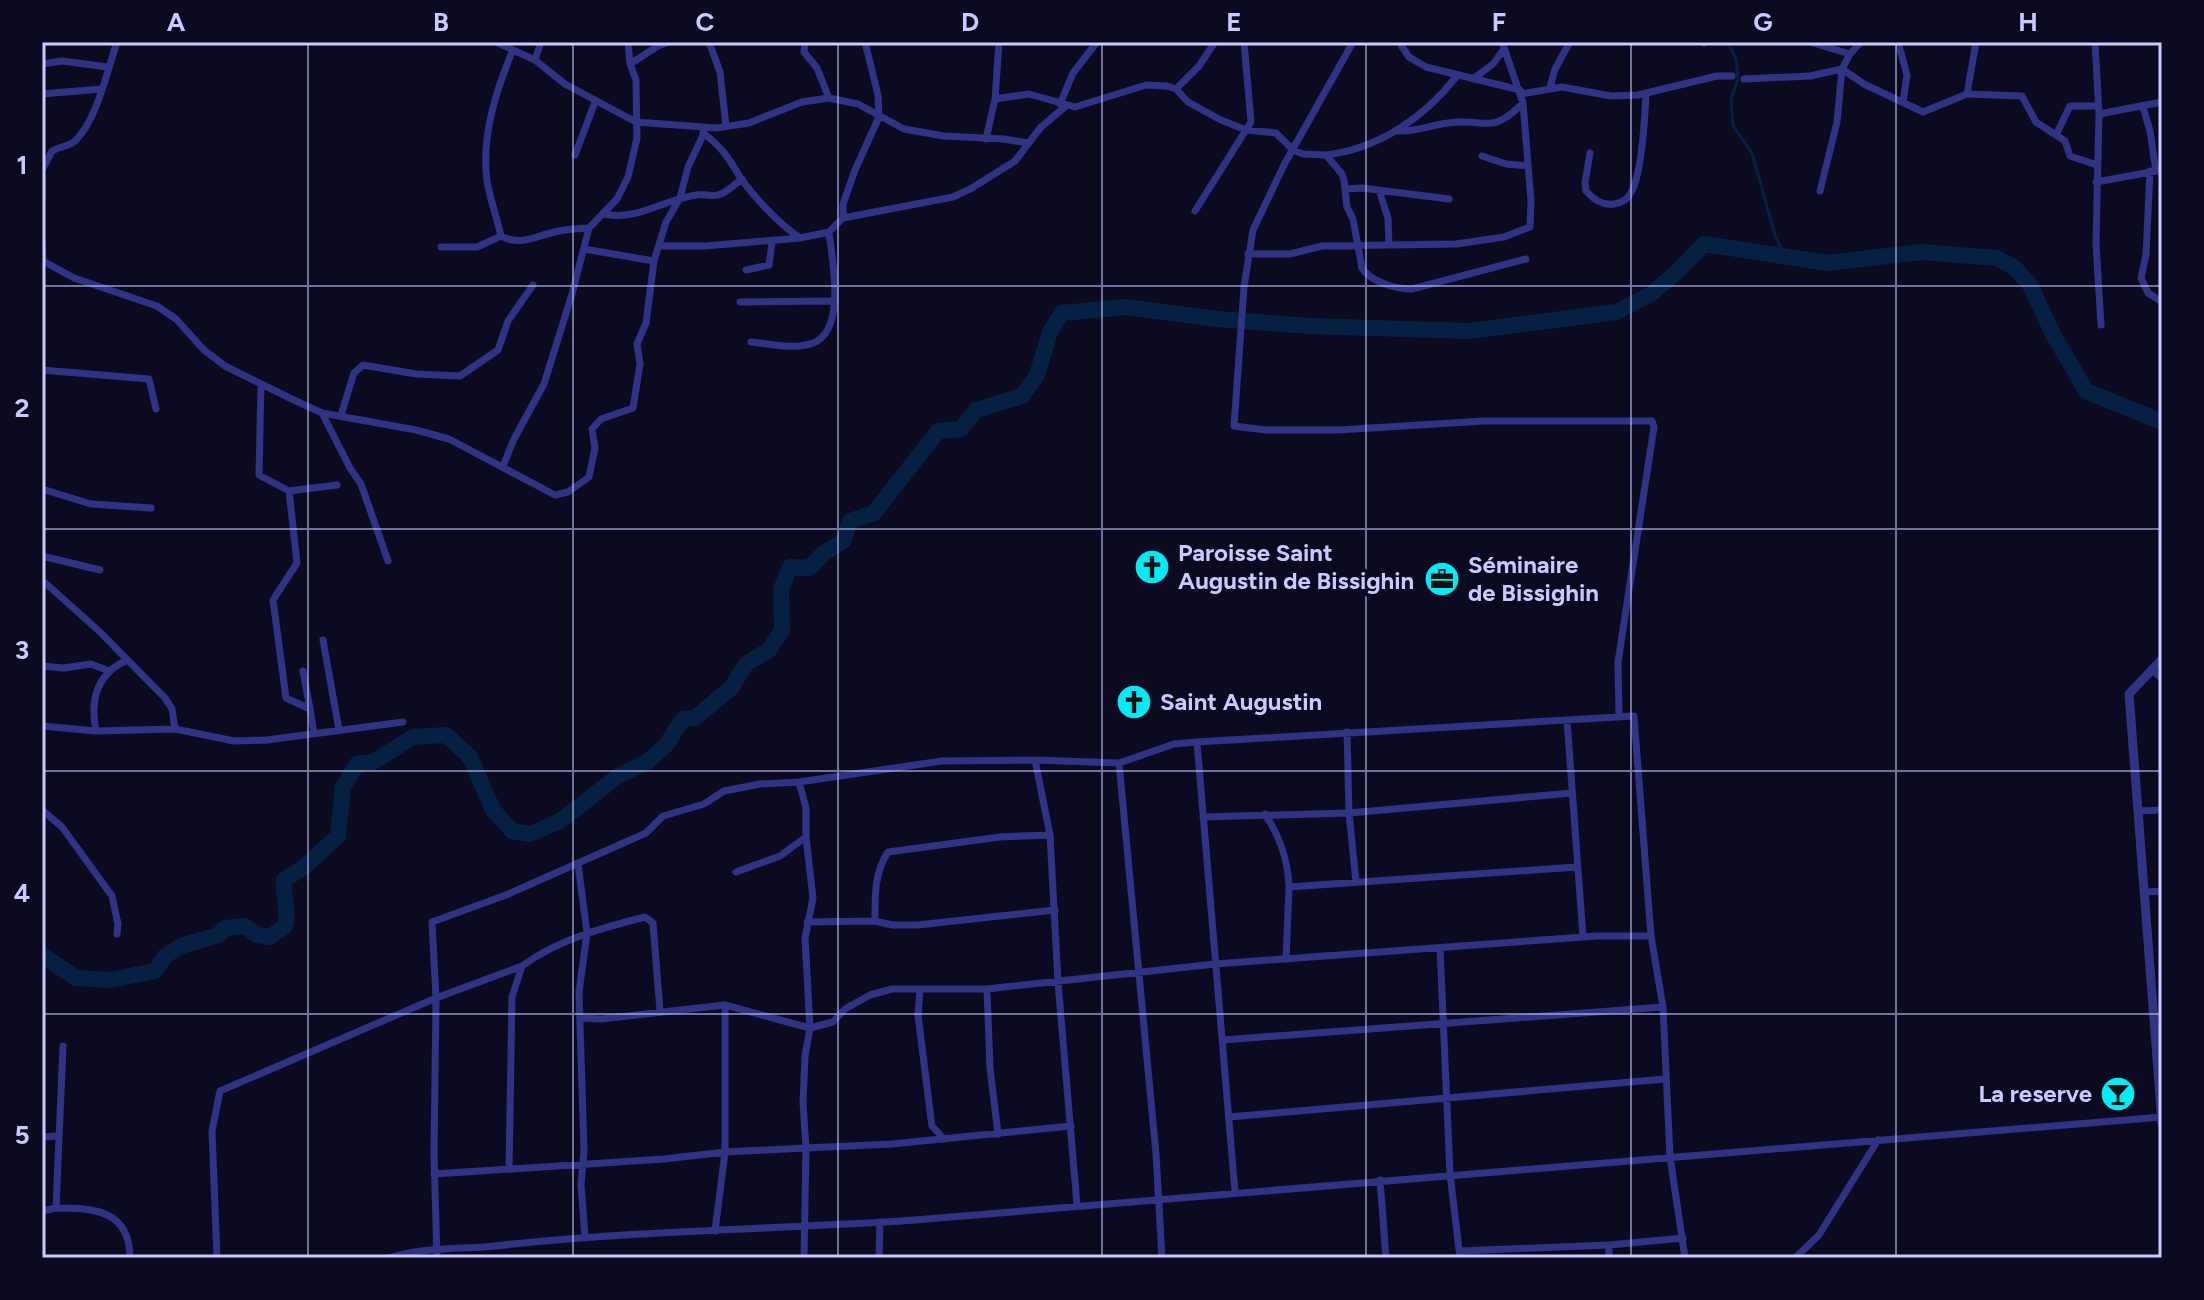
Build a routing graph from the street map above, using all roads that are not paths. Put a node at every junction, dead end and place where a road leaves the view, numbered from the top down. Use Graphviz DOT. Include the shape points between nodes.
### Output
graph roads {
  1 [pos="117,42"];
  2 [pos="496,42"];
  3 [pos="541,42"];
  4 [pos="628,42"];
  5 [pos="669,42"];
  6 [pos="709,42"];
  7 [pos="805,42"];
  8 [pos="865,42"];
  9 [pos="999,42"];
  10 [pos="1097,42"];
  11 [pos="1215,42"];
  12 [pos="1244,42"];
  13 [pos="1353,42"];
  14 [pos="1399,42"];
  15 [pos="1570,42"];
  16 [pos="1810,42"];
  17 [pos="1846,42"];
  18 [pos="1861,42"];
  19 [pos="1898,42"];
  20 [pos="1976,42"];
  21 [pos="2095,42"];
  22 [pos="1503,45"];
  23 [pos="512,52"];
  24 [pos="1851,53"];
  25 [pos="535,60"];
  26 [pos="42,64"];
  27 [pos="630,64"];
  28 [pos="108,67"];
  29 [pos="1842,69"];
  30 [pos="1732,76"];
  31 [pos="1456,77"];
  32 [pos="1473,79"];
  33 [pos="1744,79"];
  34 [pos="1550,87"];
  35 [pos="101,89"];
  36 [pos="1176,89"];
  37 [pos="1646,93"];
  38 [pos="42,94"];
  39 [pos="1967,94"];
  40 [pos="1521,96"];
  41 [pos="829,98"];
  42 [pos="995,99"];
  43 [pos="595,102"];
  44 [pos="1903,102"];
  45 [pos="2162,102"];
  46 [pos="1063,105"];
  47 [pos="2143,107"];
  48 [pos="2098,110"];
  49 [pos="879,117"];
  50 [pos="636,122"];
  51 [pos="726,126"];
  52 [pos="694,128"];
  53 [pos="1246,130"];
  54 [pos="1398,131"];
  55 [pos="704,133"];
  56 [pos="2056,135"];
  57 [pos="986,139"];
  58 [pos="1028,143"];
  59 [pos="1293,150"];
  60 [pos="1590,153"];
  61 [pos="575,155"];
  62 [pos="1326,155"];
  63 [pos="1482,156"];
  64 [pos="2097,165"];
  65 [pos="1528,166"];
  66 [pos="42,170"];
  67 [pos="2156,171"];
  68 [pos="42,178"];
  69 [pos="742,179"];
  70 [pos="2096,182"];
  71 [pos="1346,189"];
  72 [pos="1379,190"];
  73 [pos="1820,191"];
  74 [pos="42,198"];
  75 [pos="680,198"];
  76 [pos="1449,199"];
  77 [pos="1195,211"];
  78 [pos="603,214"];
  79 [pos="843,218"];
  80 [pos="589,228"];
  81 [pos="829,232"];
  82 [pos="501,236"];
  83 [pos="800,238"];
  84 [pos="42,241"];
  85 [pos="772,242"];
  86 [pos="1357,245"];
  87 [pos="1389,245"];
  88 [pos="660,246"];
  89 [pos="441,247"];
  90 [pos="584,249"];
  91 [pos="1248,254"];
  92 [pos="1526,259"];
  93 [pos="654,261"];
  94 [pos="42,263"];
  95 [pos="746,270"];
  96 [pos="533,285"];
  97 [pos="835,301"];
  98 [pos="740,302"];
  99 [pos="2162,302"];
  100 [pos="2101,325"];
  101 [pos="751,342"];
  102 [pos="42,370"];
  103 [pos="261,384"];
  104 [pos="156,409"];
  105 [pos="322,413"];
  106 [pos="341,415"];
  107 [pos="503,466"];
  108 [pos="337,485"];
  109 [pos="42,489"];
  110 [pos="289,491"];
  111 [pos="151,508"];
  112 [pos="42,556"];
  113 [pos="388,561"];
  114 [pos="100,570"];
  115 [pos="42,580"];
  116 [pos="323,640"];
  117 [pos="2162,659"];
  118 [pos="127,660"];
  119 [pos="42,666"];
  120 [pos="2151,669"];
  121 [pos="109,671"];
  122 [pos="303,671"];
  123 [pos="2162,679"];
  124 [pos="310,709"];
  125 [pos="1619,717"];
  126 [pos="1567,720"];
  127 [pos="403,722"];
  128 [pos="42,726"];
  129 [pos="175,729"];
  130 [pos="339,730"];
  131 [pos="96,731"];
  132 [pos="1347,732"];
  133 [pos="314,734"];
  134 [pos="1197,742"];
  135 [pos="1035,760"];
  136 [pos="1119,763"];
  137 [pos="799,782"];
  138 [pos="1572,793"];
  139 [pos="42,810"];
  140 [pos="2162,810"];
  141 [pos="2138,811"];
  142 [pos="1349,813"];
  143 [pos="1265,814"];
  144 [pos="1203,817"];
  145 [pos="1050,835"];
  146 [pos="806,837"];
  147 [pos="578,864"];
  148 [pos="1577,867"];
  149 [pos="736,872"];
  150 [pos="1356,882"];
  151 [pos="1289,887"];
  152 [pos="2162,891"];
  153 [pos="2145,892"];
  154 [pos="1055,910"];
  155 [pos="875,921"];
  156 [pos="807,922"];
  157 [pos="587,933"];
  158 [pos="117,934"];
  159 [pos="1651,936"];
  160 [pos="1583,937"];
  161 [pos="1440,948"];
  162 [pos="1286,959"];
  163 [pos="1215,964"];
  164 [pos="522,966"];
  165 [pos="1139,973"];
  166 [pos="1058,982"];
  167 [pos="920,989"];
  168 [pos="987,989"];
  169 [pos="436,998"];
  170 [pos="725,1005"];
  171 [pos="1663,1007"];
  172 [pos="660,1011"];
  173 [pos="582,1018"];
  174 [pos="1444,1023"];
  175 [pos="810,1028"];
  176 [pos="1222,1040"];
  177 [pos="63,1046"];
  178 [pos="1665,1079"];
  179 [pos="1447,1096"];
  180 [pos="1229,1117"];
  181 [pos="2162,1117"];
  182 [pos="2162,1124"];
  183 [pos="1071,1126"];
  184 [pos="998,1134"];
  185 [pos="59,1136"];
  186 [pos="42,1137"];
  187 [pos="944,1139"];
  188 [pos="1878,1140"];
  189 [pos="806,1148"];
  190 [pos="725,1152"];
  191 [pos="1670,1157"];
  192 [pos="584,1164"];
  193 [pos="509,1169"];
  194 [pos="434,1174"];
  195 [pos="1450,1174"];
  196 [pos="1380,1180"];
  197 [pos="1235,1192"];
  198 [pos="1158,1198"];
  199 [pos="1077,1205"];
  200 [pos="56,1208"];
  201 [pos="42,1211"];
  202 [pos="880,1222"];
  203 [pos="806,1228"];
  204 [pos="715,1231"];
  205 [pos="585,1237"];
  206 [pos="1683,1238"];
  207 [pos="1609,1245"];
  208 [pos="438,1248"];
  209 [pos="1460,1254"];
  210 [pos="130,1258"];
  211 [pos="217,1258"];
  212 [pos="389,1258"];
  213 [pos="437,1258"];
  214 [pos="804,1258"];
  215 [pos="879,1258"];
  216 [pos="1162,1258"];
  217 [pos="1386,1258"];
  218 [pos="1609,1258"];
  219 [pos="1685,1258"];
  220 [pos="1795,1258"];
  1 -- 28 [label="street"];
  2 -- 23 [label="street"];
  3 -- 25 [label="street"];
  4 -- 27 [label="street"];
  5 -- 27 [label="street"];
  6 -- 51 [label="street" via="720,72"];
  7 -- 41 [label="street" via="804,52"];
  8 -- 49 [label="street"];
  9 -- 42 [label="street"];
  10 -- 46 [label="street" via="1073,73"];
  11 -- 36 [label="street"];
  12 -- 53 [label="street" via="1252,117"];
  13 -- 59 [label="street"];
  14 -- 31 [label="street" via="1415,62"];
  15 -- 34 [label="street"];
  16 -- 24 [label="street"];
  17 -- 24 [label="street"];
  18 -- 24 [label="street"];
  19 -- 44 [label="street" via="1907,75"];
  20 -- 39 [label="street"];
  21 -- 48 [label="street"];
  22 -- 32 [label="street" via="1493,64"];
  22 -- 40 [label="street"];
  23 -- 25 [label="street"];
  23 -- 82 [label="street" via="487,136 488,186"];
  24 -- 29 [label="street"];
  25 -- 43 [label="street"];
  26 -- 28 [label="street"];
  27 -- 50 [label="street" via="636,80"];
  28 -- 35 [label="street"];
  29 -- 33 [label="street"];
  29 -- 44 [label="street"];
  29 -- 73 [label="street" via="1837,122"];
  30 -- 37 [label="street"];
  31 -- 32 [label="street"];
  31 -- 54 [label="street" via="1436,102"];
  32 -- 40 [label="street"];
  34 -- 37 [label="street" via="1611,96"];
  34 -- 40 [label="street"];
  35 -- 38 [label="street"];
  35 -- 66 [label="street" via="75,142 52,151"];
  36 -- 46 [label="street" via="1146,85 1085,106"];
  36 -- 53 [label="street" via="1199,109"];
  37 -- 60 [label="street" via="1641,152 1634,186 1624,201 1603,204 1586,191"];
  39 -- 44 [label="street" via="1923,112"];
  39 -- 56 [label="street" via="2022,96 2036,122"];
  40 -- 54 [label="street" via="1508,118 1491,125 1447,123"];
  40 -- 65 [label="street"];
  41 -- 49 [label="street" via="858,104"];
  41 -- 51 [label="street"];
  42 -- 46 [label="street" via="1029,94"];
  42 -- 57 [label="street"];
  43 -- 50 [label="street"];
  43 -- 61 [label="street"];
  45 -- 47 [label="street"];
  46 -- 58 [label="street"];
  47 -- 48 [label="street"];
  47 -- 67 [label="street"];
  48 -- 56 [label="street" via="2069,107"];
  48 -- 64 [label="street"];
  49 -- 57 [label="street" via="904,129"];
  49 -- 79 [label="street" via="855,170"];
  50 -- 52 [label="street"];
  50 -- 78 [label="street" via="628,177"];
  51 -- 52 [label="street"];
  52 -- 55 [label="street"];
  53 -- 59 [label="street" via="1276,133"];
  53 -- 77 [label="street"];
  54 -- 62 [label="street"];
  55 -- 69 [label="street" via="726,151"];
  55 -- 75 [label="street"];
  56 -- 64 [label="street" via="2065,141 2070,156"];
  57 -- 58 [label="street"];
  58 -- 79 [label="street" via="1015,161 953,197"];
  59 -- 62 [label="street"];
  59 -- 91 [label="street" via="1258,217"];
  62 -- 71 [label="street" via="1342,174"];
  63 -- 65 [label="street"];
  64 -- 70 [label="street"];
  65 -- 87 [label="street" via="1532,221 1527,229 1469,242"];
  67 -- 70 [label="street"];
  67 -- 99 [label="street" via="2141,278 2148,293"];
  68 -- 74 [label="street"];
  69 -- 75 [label="street" via="720,195"];
  69 -- 83 [label="street"];
  70 -- 100 [label="street"];
  71 -- 72 [label="street"];
  71 -- 86 [label="street"];
  72 -- 76 [label="street"];
  72 -- 87 [label="street"];
  75 -- 78 [label="street" via="637,215"];
  75 -- 88 [label="street"];
  78 -- 80 [label="street"];
  79 -- 81 [label="street"];
  80 -- 82 [label="street" via="529,240"];
  80 -- 90 [label="street"];
  81 -- 83 [label="street"];
  81 -- 97 [label="street"];
  82 -- 89 [label="street" via="477,247"];
  83 -- 85 [label="street"];
  84 -- 94 [label="street"];
  85 -- 88 [label="street"];
  85 -- 95 [label="street" via="769,265"];
  86 -- 87 [label="street"];
  86 -- 91 [label="street"];
  86 -- 92 [label="street" via="1366,274 1400,289"];
  88 -- 93 [label="street"];
  90 -- 93 [label="street"];
  90 -- 107 [label="street" via="544,384"];
  91 -- 125 [label="street" via="1234,426 1338,430 1484,421 1652,421 1618,662"];
  93 -- 107 [label="street" via="646,323 637,344 640,364 633,408 601,419 592,429 595,448 589,477 555,495"];
  94 -- 103 [label="street" via="157,306 225,366"];
  96 -- 106 [label="street" via="508,321 498,350 460,376 363,365 354,373"];
  97 -- 98 [label="street"];
  97 -- 101 [label="street" via="827,331 815,342"];
  102 -- 104 [label="street" via="149,379"];
  103 -- 105 [label="street"];
  103 -- 110 [label="street" via="259,475"];
  105 -- 106 [label="street"];
  105 -- 113 [label="street" via="361,484"];
  106 -- 107 [label="street" via="449,439"];
  108 -- 110 [label="street"];
  109 -- 111 [label="street" via="91,504"];
  110 -- 124 [label="street" via="297,563 273,600 286,698"];
  112 -- 114 [label="street"];
  115 -- 118 [label="street"];
  116 -- 130 [label="street"];
  117 -- 120 [label="street"];
  118 -- 121 [label="street"];
  118 -- 129 [label="street" via="165,698"];
  119 -- 121 [label="street" via="91,664"];
  120 -- 123 [label="street"];
  120 -- 141 [label="street" via="2129,694"];
  121 -- 131 [label="street" via="93,700"];
  122 -- 124 [label="street"];
  124 -- 133 [label="street"];
  125 -- 126 [label="street"];
  125 -- 159 [label="street" via="1634,716"];
  126 -- 132 [label="street"];
  126 -- 138 [label="street"];
  127 -- 130 [label="street"];
  128 -- 131 [label="street"];
  129 -- 131 [label="street"];
  129 -- 133 [label="street" via="234,741"];
  130 -- 133 [label="street"];
  132 -- 134 [label="street"];
  132 -- 142 [label="street"];
  134 -- 136 [label="street" via="1174,744"];
  134 -- 144 [label="street"];
  135 -- 136 [label="street"];
  135 -- 137 [label="street" via="942,761"];
  135 -- 145 [label="street"];
  136 -- 165 [label="street"];
  137 -- 146 [label="street"];
  137 -- 147 [label="street" via="724,791 704,804 663,816 646,833"];
  138 -- 142 [label="street"];
  138 -- 148 [label="street"];
  139 -- 158 [label="street" via="62,827 112,896"];
  140 -- 141 [label="street"];
  141 -- 153 [label="street"];
  142 -- 143 [label="street"];
  142 -- 150 [label="street"];
  143 -- 144 [label="street"];
  143 -- 151 [label="street" via="1279,835"];
  144 -- 163 [label="street"];
  145 -- 154 [label="street"];
  145 -- 155 [label="street" via="888,852 876,882"];
  146 -- 149 [label="street" via="780,856"];
  146 -- 156 [label="street" via="813,898"];
  147 -- 157 [label="street"];
  147 -- 169 [label="street" via="432,922"];
  148 -- 150 [label="street"];
  148 -- 160 [label="street"];
  150 -- 151 [label="street"];
  151 -- 162 [label="street"];
  152 -- 153 [label="street"];
  153 -- 181 [label="street"];
  154 -- 155 [label="street" via="918,925"];
  154 -- 166 [label="street"];
  155 -- 156 [label="street"];
  156 -- 175 [label="street"];
  157 -- 164 [label="street"];
  157 -- 172 [label="street" via="650,919"];
  157 -- 173 [label="street" via="579,992"];
  159 -- 160 [label="street"];
  159 -- 171 [label="street"];
  160 -- 161 [label="street"];
  161 -- 162 [label="street"];
  161 -- 174 [label="street"];
  162 -- 163 [label="street"];
  163 -- 165 [label="street"];
  163 -- 176 [label="street"];
  164 -- 169 [label="street"];
  164 -- 193 [label="street" via="512,997"];
  165 -- 166 [label="street"];
  165 -- 198 [label="street"];
  166 -- 168 [label="street"];
  166 -- 183 [label="street"];
  167 -- 168 [label="street"];
  167 -- 175 [label="street" via="870,995 833,1022"];
  167 -- 187 [label="street" via="918,1015 932,1126"];
  168 -- 184 [label="street"];
  169 -- 194 [label="street"];
  169 -- 211 [label="street" via="220,1091 212,1131"];
  170 -- 172 [label="street"];
  170 -- 175 [label="street"];
  170 -- 190 [label="street"];
  171 -- 174 [label="street"];
  171 -- 178 [label="street"];
  172 -- 173 [label="street"];
  173 -- 192 [label="street"];
  174 -- 176 [label="street"];
  174 -- 179 [label="street"];
  175 -- 189 [label="street" via="803,1102"];
  176 -- 180 [label="street"];
  177 -- 185 [label="street"];
  178 -- 179 [label="street"];
  178 -- 191 [label="street"];
  179 -- 180 [label="street"];
  179 -- 195 [label="street"];
  180 -- 197 [label="street"];
  181 -- 182 [label="street"];
  181 -- 188 [label="street"];
  183 -- 184 [label="street"];
  183 -- 199 [label="street"];
  184 -- 187 [label="street"];
  185 -- 186 [label="street"];
  185 -- 200 [label="street"];
  187 -- 189 [label="street"];
  188 -- 191 [label="street"];
  188 -- 220 [label="street" via="1819,1235"];
  189 -- 190 [label="street"];
  189 -- 203 [label="street"];
  190 -- 192 [label="street"];
  190 -- 204 [label="street"];
  191 -- 195 [label="street"];
  191 -- 206 [label="street"];
  192 -- 193 [label="street"];
  192 -- 205 [label="street"];
  193 -- 194 [label="street"];
  194 -- 208 [label="street"];
  195 -- 196 [label="street"];
  195 -- 209 [label="street"];
  196 -- 197 [label="street"];
  196 -- 217 [label="street"];
  197 -- 198 [label="street"];
  198 -- 199 [label="street"];
  198 -- 216 [label="street"];
  199 -- 202 [label="street"];
  200 -- 201 [label="street"];
  200 -- 210 [label="street" via="90,1208 111,1217 128,1236"];
  202 -- 203 [label="street"];
  202 -- 215 [label="street"];
  203 -- 204 [label="street"];
  203 -- 214 [label="street"];
  204 -- 205 [label="street"];
  205 -- 208 [label="street"];
  206 -- 207 [label="street"];
  206 -- 219 [label="street"];
  207 -- 209 [label="street"];
  207 -- 218 [label="street"];
  208 -- 212 [label="street"];
  208 -- 213 [label="street"];
}
